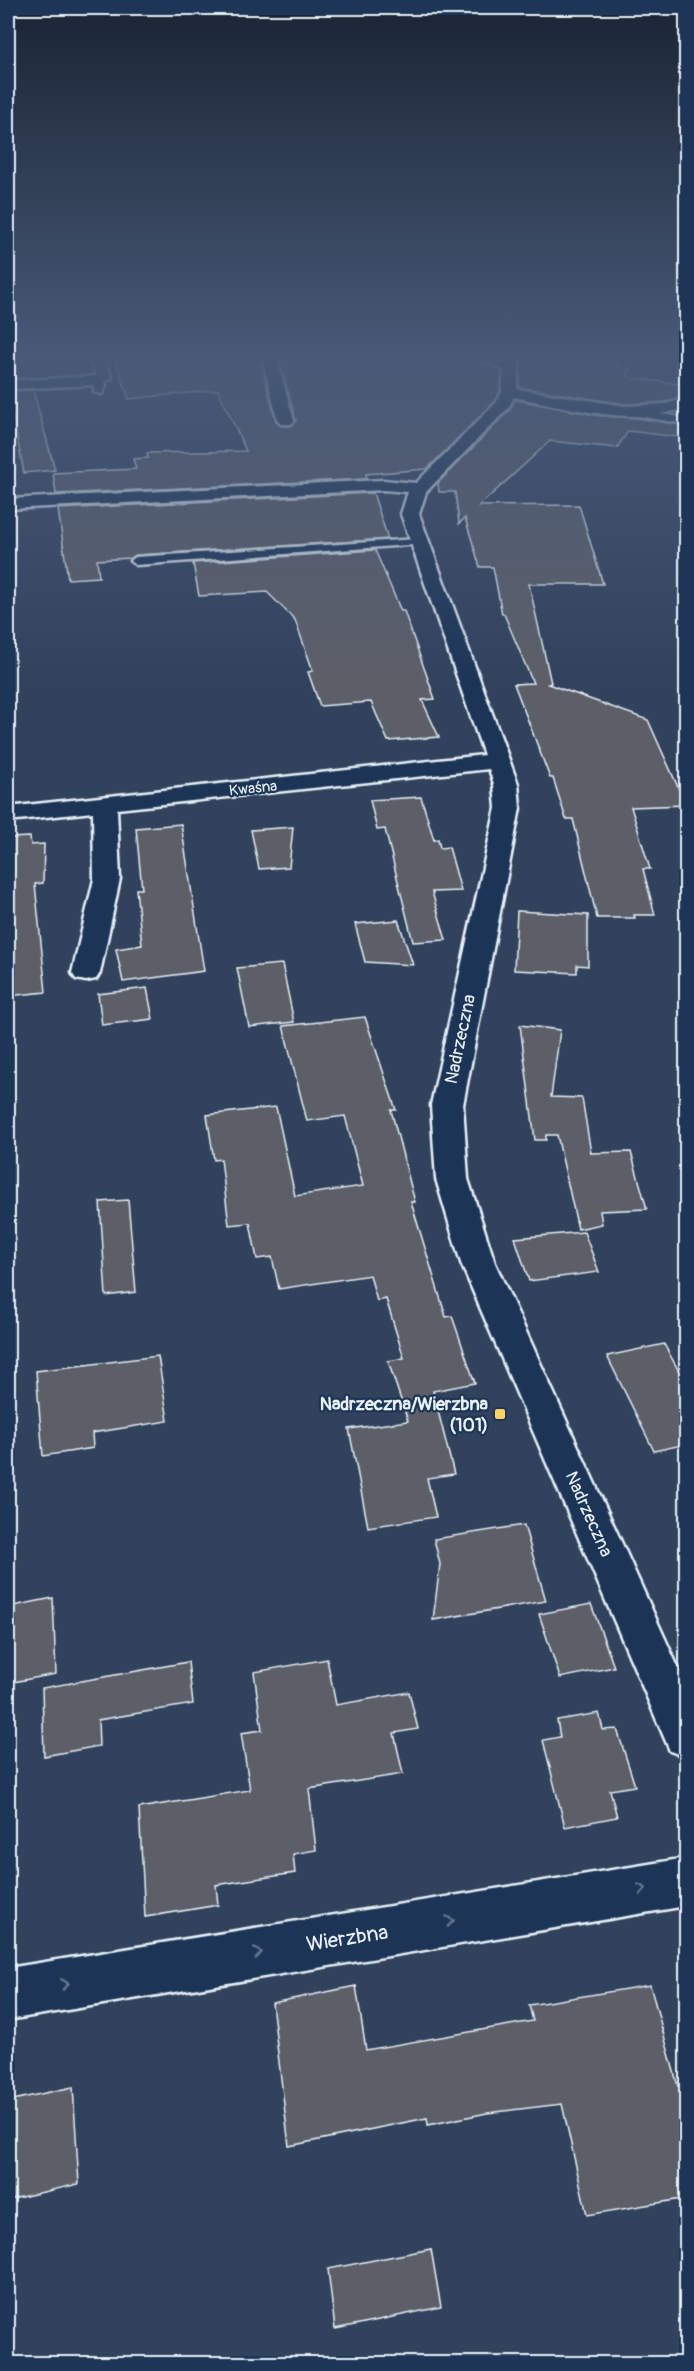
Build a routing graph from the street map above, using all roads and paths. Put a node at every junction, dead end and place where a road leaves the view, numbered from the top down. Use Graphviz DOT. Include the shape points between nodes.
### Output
graph roads {
  1 [pos="444,464"];
  2 [pos="420,488"];
  3 [pos="8,504"];
  4 [pos="418,542"];
  5 [pos="136,561"];
  6 [pos="498,761"];
  7 [pos="105,804"];
  8 [pos="8,814"];
  9 [pos="86,973"];
  10 [pos="687,1735"];
  11 [pos="687,1882"];
  12 [pos="8,1994"];
  1 -- 2 [label="street, Nadrzeczna"];
  2 -- 3 [label="street" via="383,485"];
  2 -- 4 [label="street, Nadrzeczna" via="410,514"];
  4 -- 5 [label="lane"];
  4 -- 6 [label="street, Nadrzeczna"];
  6 -- 7 [label="street, Kwaśna"];
  6 -- 10 [label="street, Nadrzeczna" via="506,784 508,808 447,1105 452,1179 478,1263"];
  7 -- 8 [label="street, Kwaśna"];
  7 -- 9 [label="street" via="107,879"];
  12 -- 11 [label="street, Wierzbna, one-way"];
}
